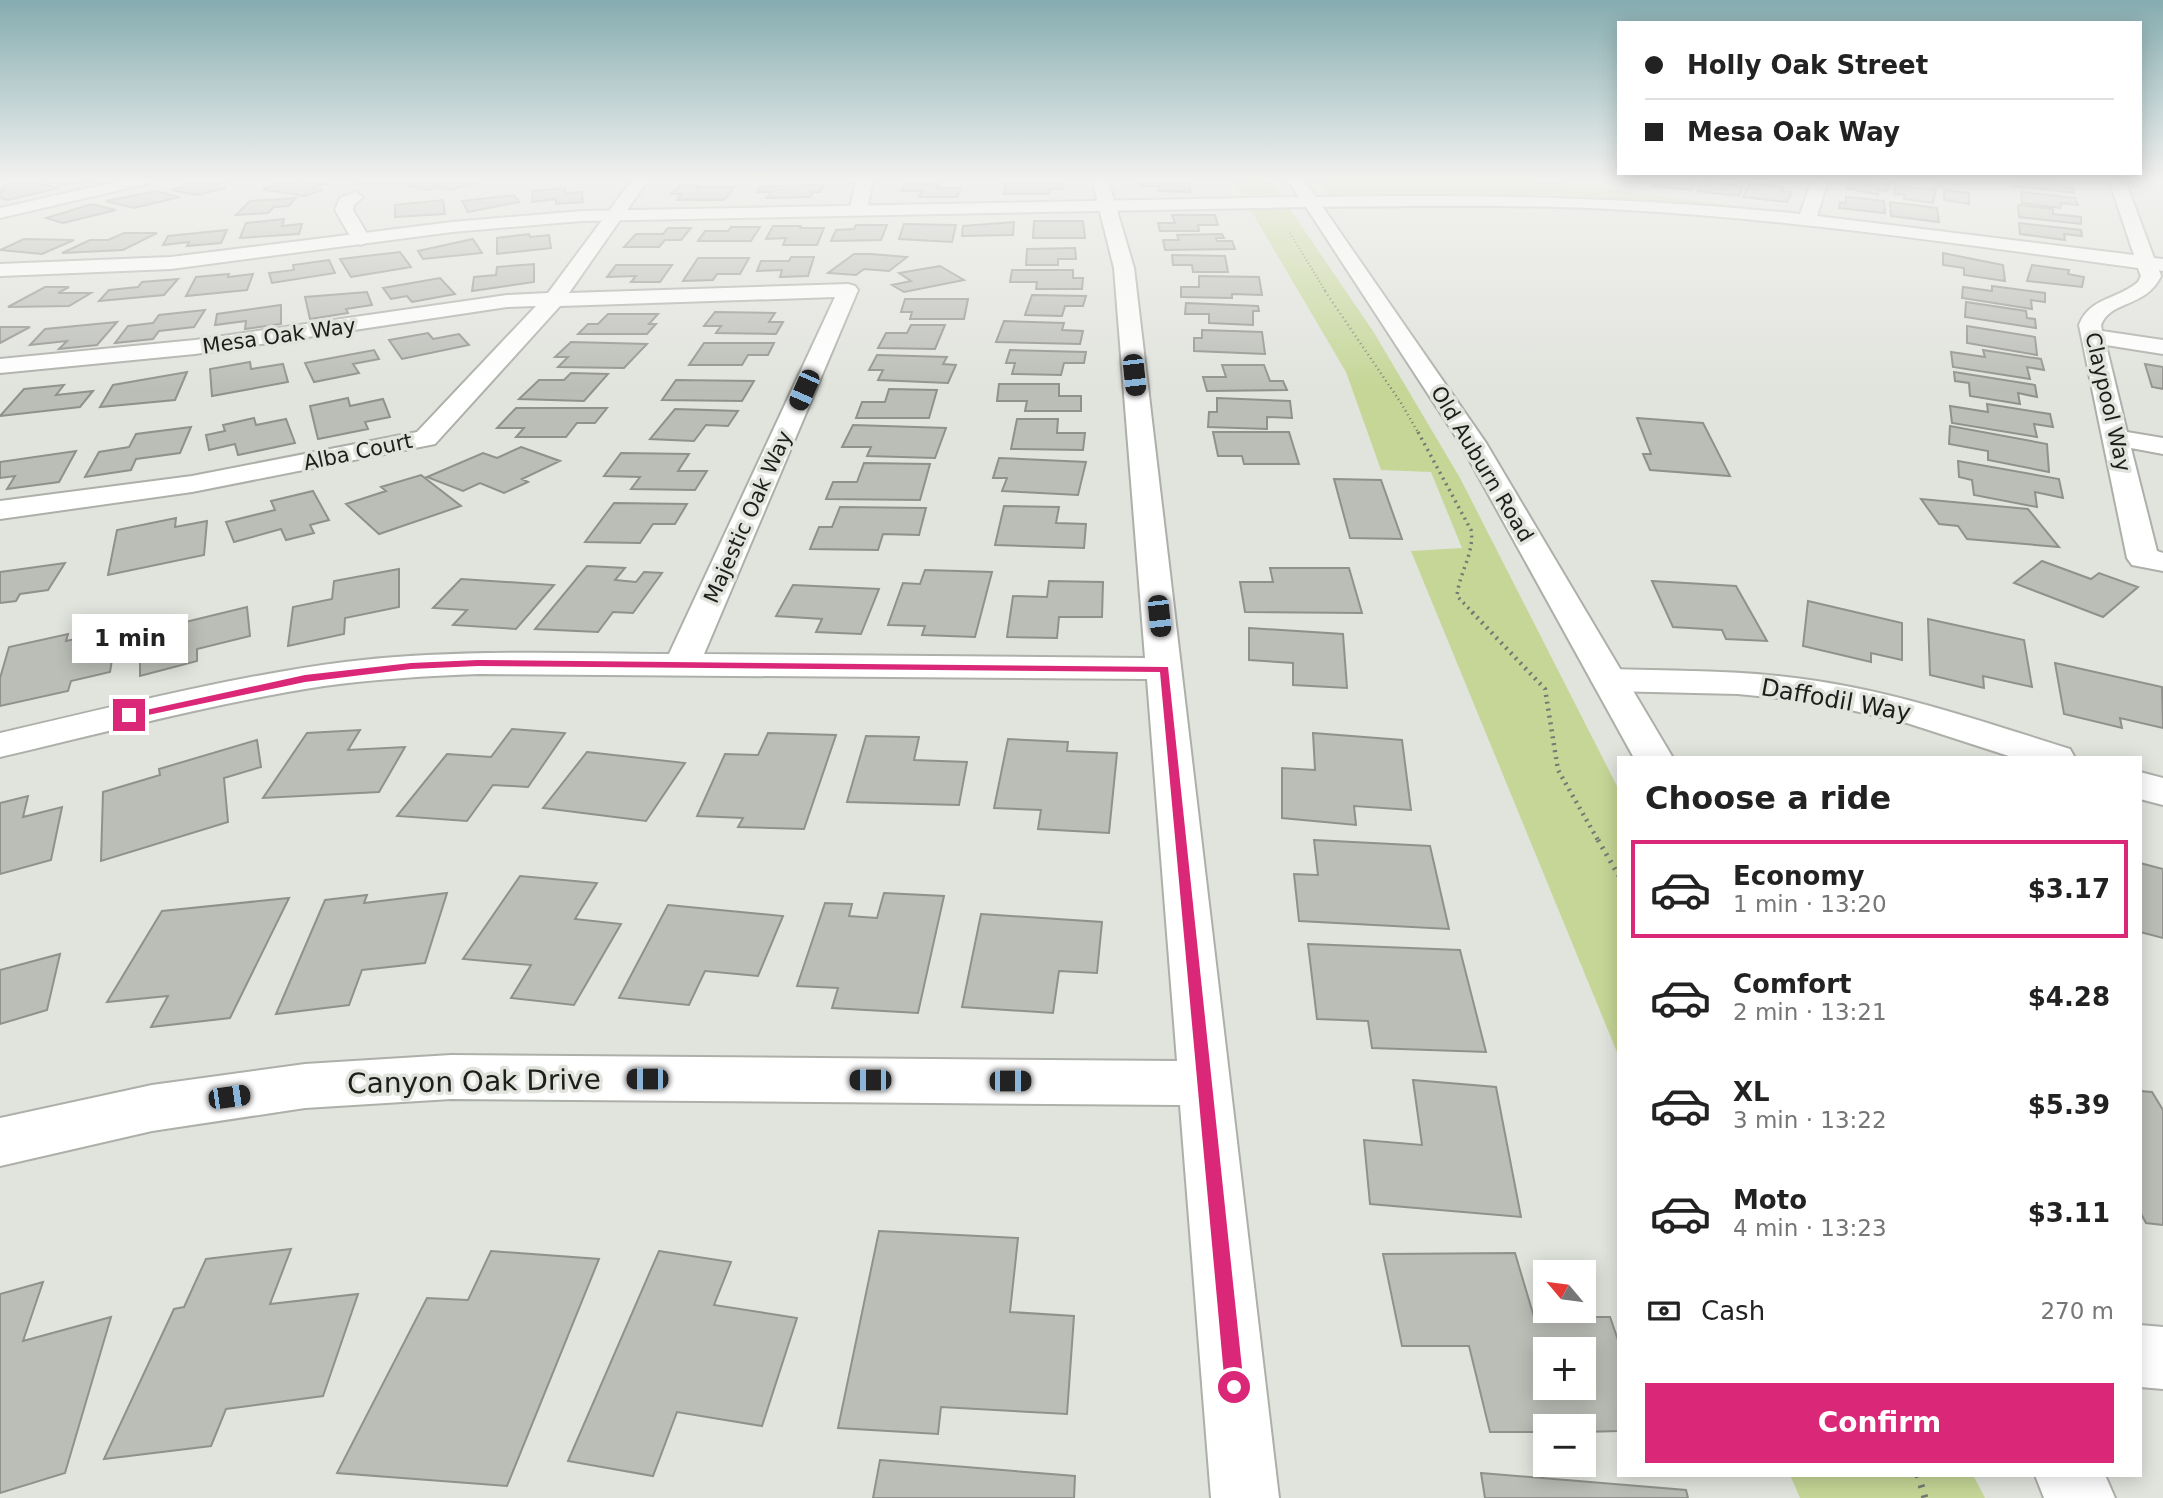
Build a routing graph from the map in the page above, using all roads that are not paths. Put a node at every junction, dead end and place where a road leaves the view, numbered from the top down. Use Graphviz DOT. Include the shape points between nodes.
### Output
graph roads {
  1 [pos="275,250"];
  2 [pos="591,250"];
  3 [pos="1119,250"];
  4 [pos="1343,250"];
  5 [pos="2055,250"];
  6 [pos="2155,264"];
  7 [pos="0,270"];
  8 [pos="556,297"];
  9 [pos="2092,336"];
  10 [pos="2163,347"];
  11 [pos="0,366"];
  12 [pos="2118,438"];
  13 [pos="2163,446"];
  14 [pos="0,510"];
  15 [pos="2163,562"];
  16 [pos="682,665"];
  17 [pos="1164,669"];
  18 [pos="1609,680"];
  19 [pos="0,745"];
  20 [pos="1653,756"];
  21 [pos="2050,756"];
  22 [pos="2142,786"];
  23 [pos="2163,792"];
  24 [pos="1206,1083"];
  25 [pos="0,1142"];
  26 [pos="2142,1356"];
  27 [pos="2163,1358"];
  28 [pos="2069,1477"];
  29 [pos="1245,1498"];
  30 [pos="2081,1498"];
  1 -- 7 [label="street" via="171,263"];
  2 -- 8 [label="street, Alba Court"];
  3 -- 17 [label="street"];
  4 -- 18 [label="street, Old Auburn Road" via="1473,443"];
  5 -- 6 [label="street"];
  6 -- 9 [label="street, Claypool Way" via="2148,284 2139,292 2094,314"];
  8 -- 11 [label="street, Mesa Oak Way" via="480,304 195,348"];
  8 -- 14 [label="street, Alba Court" via="426,438 192,484"];
  8 -- 16 [label="street, Majestic Oak Way" via="848,290"];
  9 -- 10 [label="street"];
  9 -- 12 [label="street, Claypool Way"];
  12 -- 13 [label="street"];
  12 -- 15 [label="street, Claypool Way" via="2143,558"];
  16 -- 17 [label="street"];
  16 -- 19 [label="street" via="478,663 358,672 232,692"];
  17 -- 24 [label="street"];
  18 -- 20 [label="street, Old Auburn Road"];
  18 -- 21 [label="street, Daffodil Way" via="1745,684 1837,695 1936,719"];
  22 -- 23 [label="street"];
  24 -- 25 [label="street, Canyon Oak Drive" via="451,1077 305,1086 152,1108"];
  24 -- 29 [label="street"];
  26 -- 27 [label="street"];
  28 -- 30 [label="street"];
}
